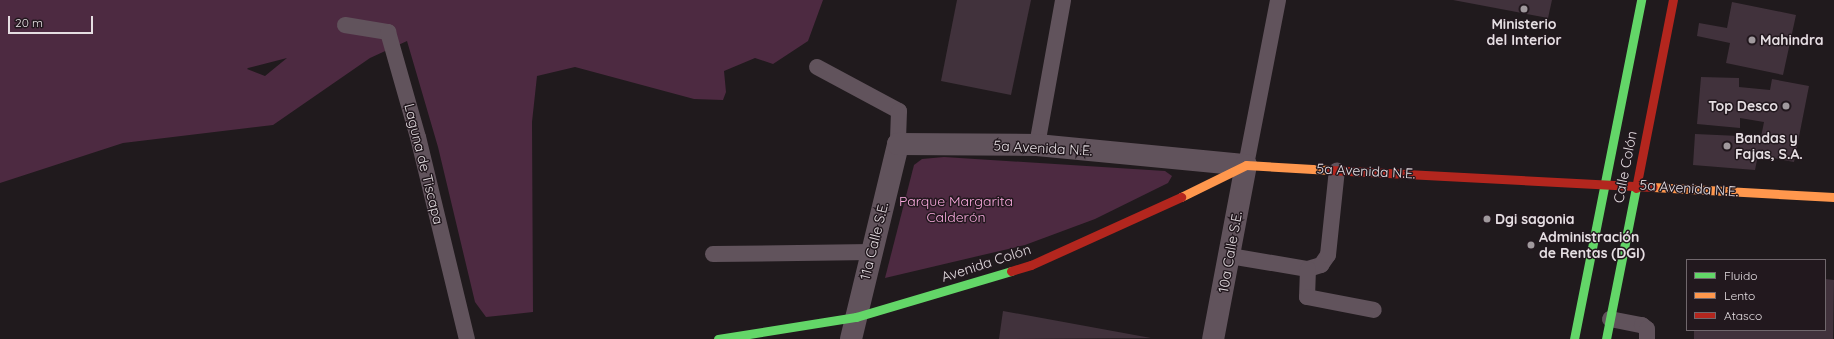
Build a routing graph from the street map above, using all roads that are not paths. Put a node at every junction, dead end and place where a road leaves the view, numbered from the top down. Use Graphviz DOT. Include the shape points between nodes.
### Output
graph roads {
  1 [pos="1063,0"];
  2 [pos="1278,0"];
  3 [pos="1641,0"];
  4 [pos="1672,0"];
  5 [pos="345,25"];
  6 [pos="817,67"];
  7 [pos="898,144"];
  8 [pos="1037,145"];
  9 [pos="1246,165"];
  10 [pos="1337,170"];
  11 [pos="1606,183"];
  12 [pos="1636,184"];
  13 [pos="1834,197"];
  14 [pos="871,252"];
  15 [pos="713,254"];
  16 [pos="1230,256"];
  17 [pos="1308,269"];
  18 [pos="1374,310"];
  19 [pos="856,317"];
  20 [pos="1610,319"];
  21 [pos="467,339"];
  22 [pos="718,339"];
  23 [pos="851,339"];
  24 [pos="1213,339"];
  25 [pos="1574,339"];
  26 [pos="1606,339"];
  27 [pos="1647,339"];
  1 -- 8 [label="lane"];
  2 -- 9 [label="lane"];
  3 -- 11 [label="main road, Calle Colón"];
  4 -- 12 [label="main road, Calle Colón"];
  5 -- 21 [label="lane, Laguna de Tiscapa" via="388,32 418,137"];
  6 -- 7 [label="lane" via="899,111"];
  7 -- 8 [label="street, 5a Avenida N.E."];
  7 -- 14 [label="street, 11a Calle S.E."];
  8 -- 9 [label="street, 5a Avenida N.E."];
  9 -- 10 [label="main road, 5a Avenida N.E."];
  9 -- 16 [label="street, 10a Calle S.E."];
  9 -- 19 [label="main road, Avenida Colón" via="1157,209 1031,264"];
  10 -- 11 [label="main road, 5a Avenida N.E."];
  10 -- 17 [label="lane" via="1328,255 1321,264"];
  11 -- 12 [label="main road, 5a Avenida N.E."];
  11 -- 25 [label="main road, Calle Colón"];
  12 -- 13 [label="main road, 5a Avenida N.E."];
  12 -- 20 [label="main road, Calle Colón"];
  14 -- 15 [label="lane"];
  14 -- 19 [label="street, 11a Calle S.E."];
  16 -- 17 [label="lane"];
  16 -- 24 [label="street, 10a Calle S.E."];
  17 -- 18 [label="lane" via="1307,297"];
  19 -- 22 [label="main road, Avenida Colón"];
  19 -- 23 [label="street, 11a Calle S.E."];
  20 -- 26 [label="main road, Calle Colón"];
  20 -- 27 [label="lane" via="1642,326 1647,329"];
}
